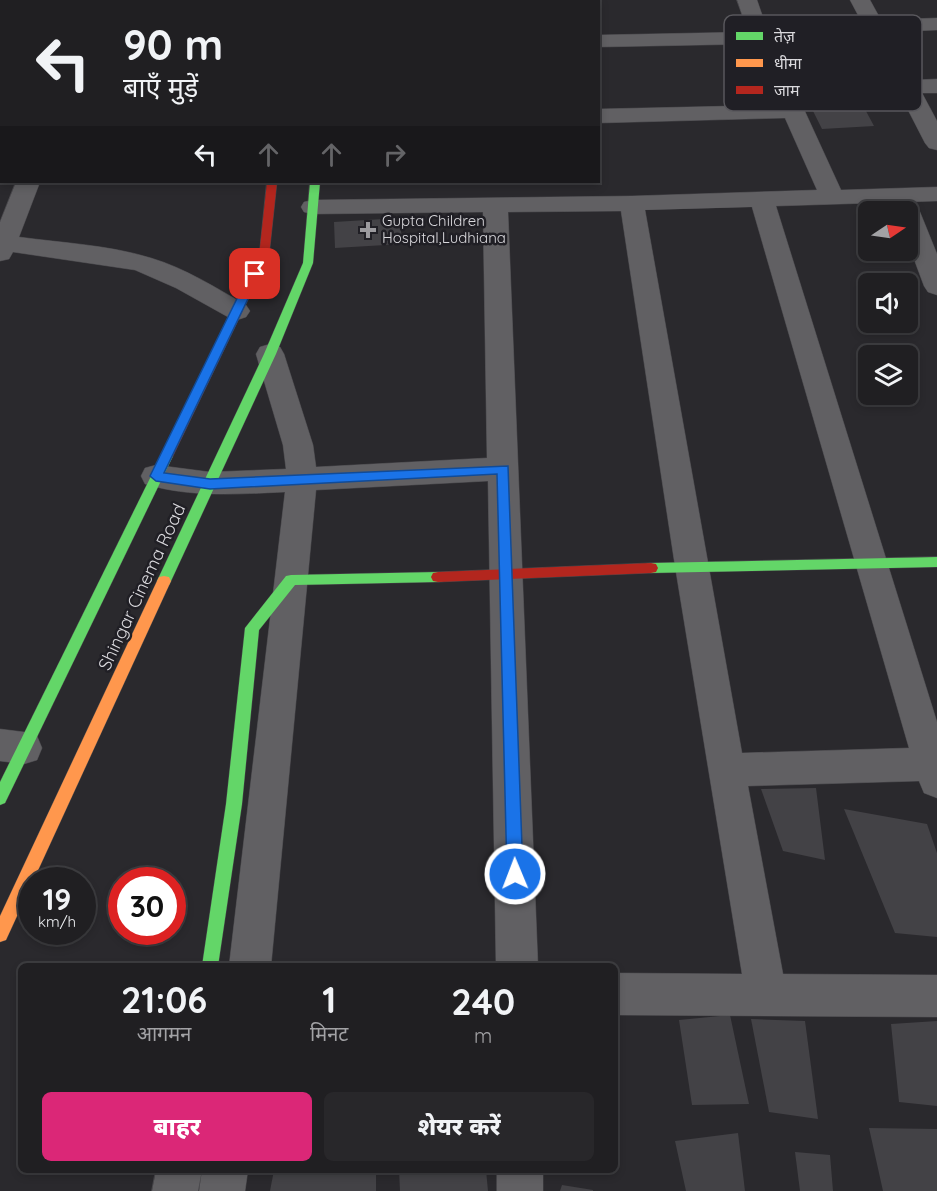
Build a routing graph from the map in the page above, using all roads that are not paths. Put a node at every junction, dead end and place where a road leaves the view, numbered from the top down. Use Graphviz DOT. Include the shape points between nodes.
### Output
graph roads {
  1 [pos="747,0"];
  2 [pos="860,0"];
  3 [pos="752,15"];
  4 [pos="868,15"];
  5 [pos="937,24"];
  6 [pos="922,26"];
  7 [pos="724,39"];
  8 [pos="600,41"];
  9 [pos="937,86"];
  10 [pos="922,87"];
  11 [pos="793,111"];
  12 [pos="920,111"];
  13 [pos="600,116"];
  14 [pos="937,143"];
  15 [pos="28,183"];
  16 [pos="272,183"];
  17 [pos="315,183"];
  18 [pos="589,192"];
  19 [pos="937,194"];
  20 [pos="832,196"];
  21 [pos="762,199"];
  22 [pos="868,201"];
  23 [pos="918,201"];
  24 [pos="632,202"];
  25 [pos="495,204"];
  26 [pos="314,207"];
  27 [pos="918,238"];
  28 [pos="1,246"];
  29 [pos="937,286"];
  30 [pos="237,311"];
  31 [pos="270,354"];
  32 [pos="503,469"];
  33 [pos="156,476"];
  34 [pos="302,480"];
  35 [pos="210,484"];
  36 [pos="937,562"];
  37 [pos="873,564"];
  38 [pos="691,566"];
  39 [pos="507,575"];
  40 [pos="291,580"];
  41 [pos="12,747"];
  42 [pos="726,770"];
  43 [pos="934,772"];
  44 [pos="0,798"];
  45 [pos="0,934"];
  46 [pos="210,963"];
  47 [pos="250,963"];
  48 [pos="517,963"];
  49 [pos="618,994"];
  50 [pos="766,995"];
  51 [pos="937,996"];
  52 [pos="178,1173"];
  53 [pos="225,1173"];
  54 [pos="520,1173"];
  55 [pos="175,1191"];
  56 [pos="222,1191"];
  57 [pos="520,1191"];
  1 -- 3 [label="street"];
  2 -- 4 [label="street"];
  5 -- 6 [label="street"];
  7 -- 8 [label="street"];
  9 -- 10 [label="street"];
  11 -- 13 [label="street"];
  11 -- 20 [label="street"];
  12 -- 14 [label="street"];
  15 -- 28 [label="street"];
  16 -- 30 [label="street, Shingar Cinema Road" via="264,256"];
  17 -- 26 [label="street, Shingar Cinema Road"];
  18 -- 24 [label="street"];
  18 -- 25 [label="street"];
  19 -- 23 [label="street"];
  20 -- 21 [label="street"];
  20 -- 22 [label="street"];
  21 -- 24 [label="street"];
  21 -- 37 [label="street"];
  24 -- 38 [label="street"];
  25 -- 26 [label="street"];
  25 -- 32 [label="street"];
  26 -- 31 [label="street, Shingar Cinema Road" via="308,263"];
  27 -- 29 [label="street"];
  28 -- 30 [label="street" via="130,260 172,274"];
  30 -- 33 [label="street, Shingar Cinema Road"];
  31 -- 34 [label="street" via="298,445"];
  31 -- 35 [label="street, Shingar Cinema Road"];
  32 -- 34 [label="street"];
  32 -- 39 [label="street"];
  33 -- 35 [label="street"];
  33 -- 41 [label="street, Shingar Cinema Road"];
  34 -- 35 [label="street"];
  34 -- 40 [label="street"];
  35 -- 45 [label="street, Shingar Cinema Road"];
  36 -- 37 [label="street"];
  37 -- 38 [label="street"];
  37 -- 43 [label="street"];
  38 -- 39 [label="street"];
  38 -- 42 [label="street"];
  39 -- 40 [label="street"];
  39 -- 48 [label="street"];
  40 -- 46 [label="street" via="252,628 234,804"];
  40 -- 47 [label="street"];
  41 -- 44 [label="street, Shingar Cinema Road"];
  42 -- 43 [label="street"];
  42 -- 50 [label="street"];
  49 -- 50 [label="street"];
  50 -- 51 [label="street"];
  52 -- 55 [label="street"];
  53 -- 56 [label="street"];
  54 -- 57 [label="street"];
}
